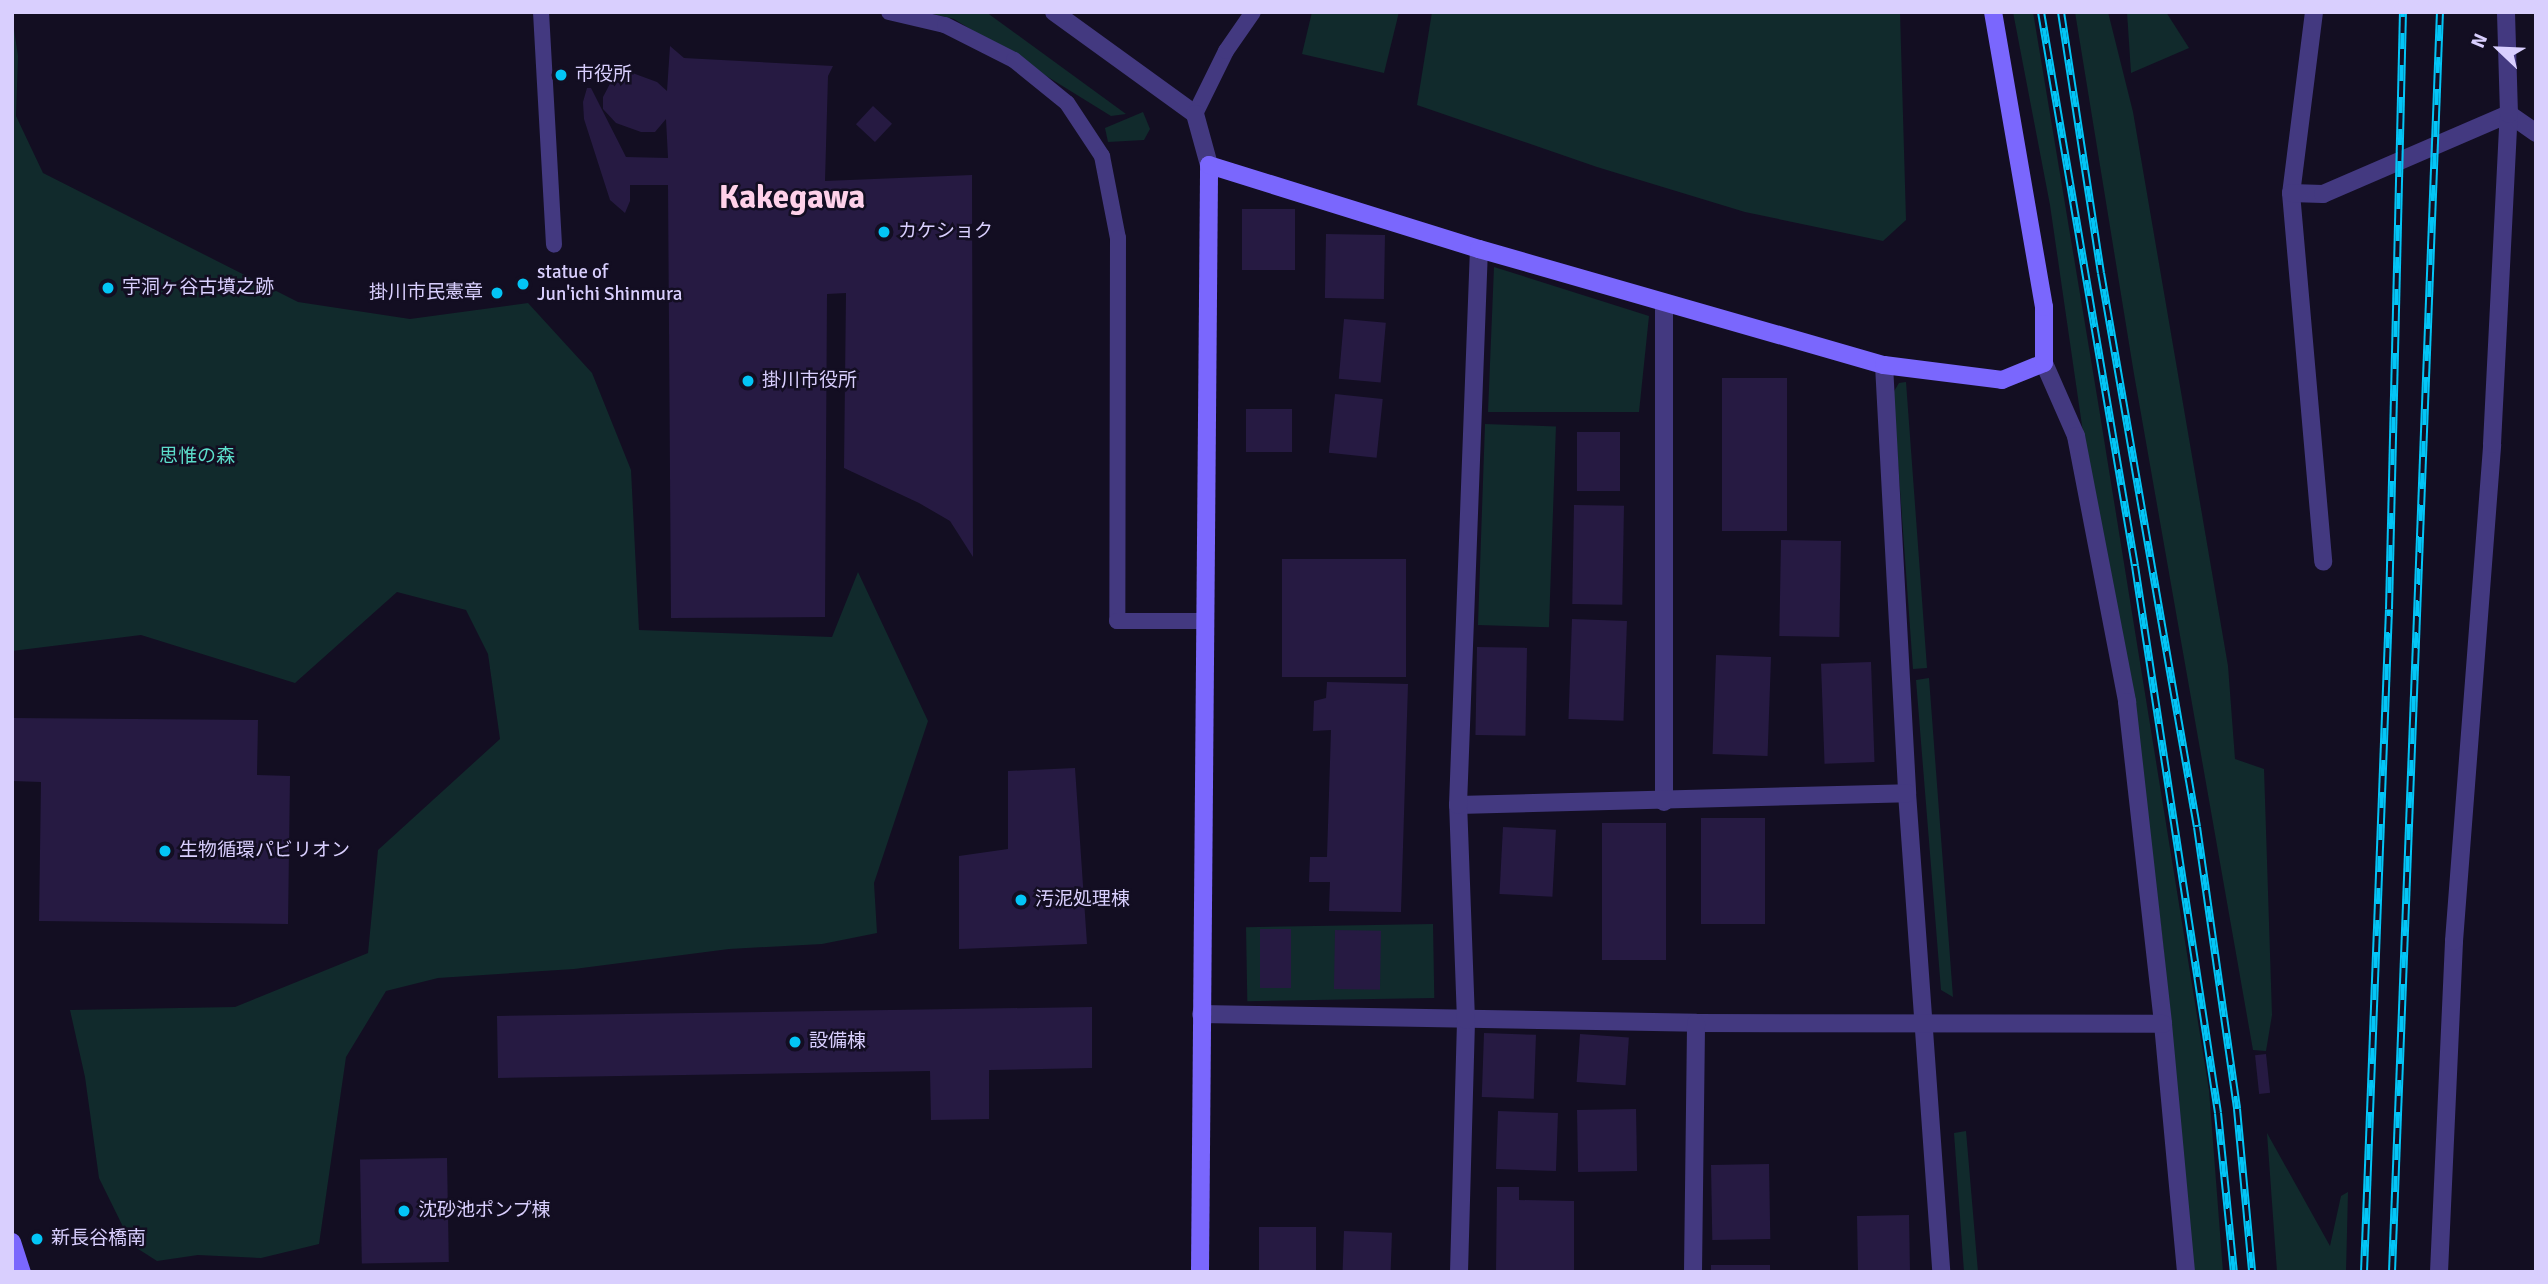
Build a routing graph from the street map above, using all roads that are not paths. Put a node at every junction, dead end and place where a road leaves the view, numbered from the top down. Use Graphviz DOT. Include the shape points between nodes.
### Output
graph roads {
  1 [pos="541,12"];
  2 [pos="889,12"];
  3 [pos="1054,12"];
  4 [pos="1253,12"];
  5 [pos="1993,12"];
  6 [pos="2314,12"];
  7 [pos="2506,12"];
  8 [pos="1195,114"];
  9 [pos="2509,114"];
  10 [pos="2536,133"];
  11 [pos="1209,165"];
  12 [pos="2291,193"];
  13 [pos="554,245"];
  14 [pos="1479,249"];
  15 [pos="1664,303"];
  16 [pos="2044,363"];
  17 [pos="1884,365"];
  18 [pos="2323,562"];
  19 [pos="1203,621"];
  20 [pos="1907,793"];
  21 [pos="1664,802"];
  22 [pos="1458,805"];
  23 [pos="1201,1014"];
  24 [pos="1466,1020"];
  25 [pos="1696,1023"];
  26 [pos="1924,1023"];
  27 [pos="2163,1024"];
  28 [pos="12,1242"];
  29 [pos="22,1272"];
  30 [pos="1200,1272"];
  31 [pos="1459,1272"];
  32 [pos="1693,1272"];
  33 [pos="1941,1272"];
  34 [pos="2186,1272"];
  35 [pos="2440,1272"];
  1 -- 13 [label="lane"];
  2 -- 19 [label="lane" via="945,25 1014,61 1067,103 1102,156 1118,238 1117,621"];
  3 -- 8 [label="street"];
  4 -- 8 [label="lane" via="1226,51"];
  5 -- 16 [label="street" via="2044,307"];
  6 -- 12 [label="street"];
  7 -- 9 [label="street"];
  8 -- 11 [label="street"];
  9 -- 10 [label="street"];
  9 -- 12 [label="street" via="2323,194"];
  9 -- 35 [label="street" via="2492,444 2454,941"];
  11 -- 14 [label="street"];
  11 -- 19 [label="street"];
  12 -- 18 [label="street"];
  14 -- 15 [label="street"];
  14 -- 22 [label="street"];
  15 -- 17 [label="street"];
  15 -- 21 [label="street"];
  16 -- 17 [label="street" via="2002,380"];
  16 -- 27 [label="street" via="2076,436 2127,702"];
  17 -- 20 [label="street"];
  19 -- 23 [label="street"];
  20 -- 21 [label="street"];
  20 -- 26 [label="street"];
  21 -- 22 [label="street"];
  22 -- 24 [label="street"];
  23 -- 24 [label="street"];
  23 -- 30 [label="street"];
  24 -- 25 [label="street"];
  24 -- 31 [label="street"];
  25 -- 26 [label="street"];
  25 -- 32 [label="street"];
  26 -- 27 [label="street"];
  26 -- 33 [label="street"];
  27 -- 34 [label="street"];
  28 -- 29 [label="street"];
}
